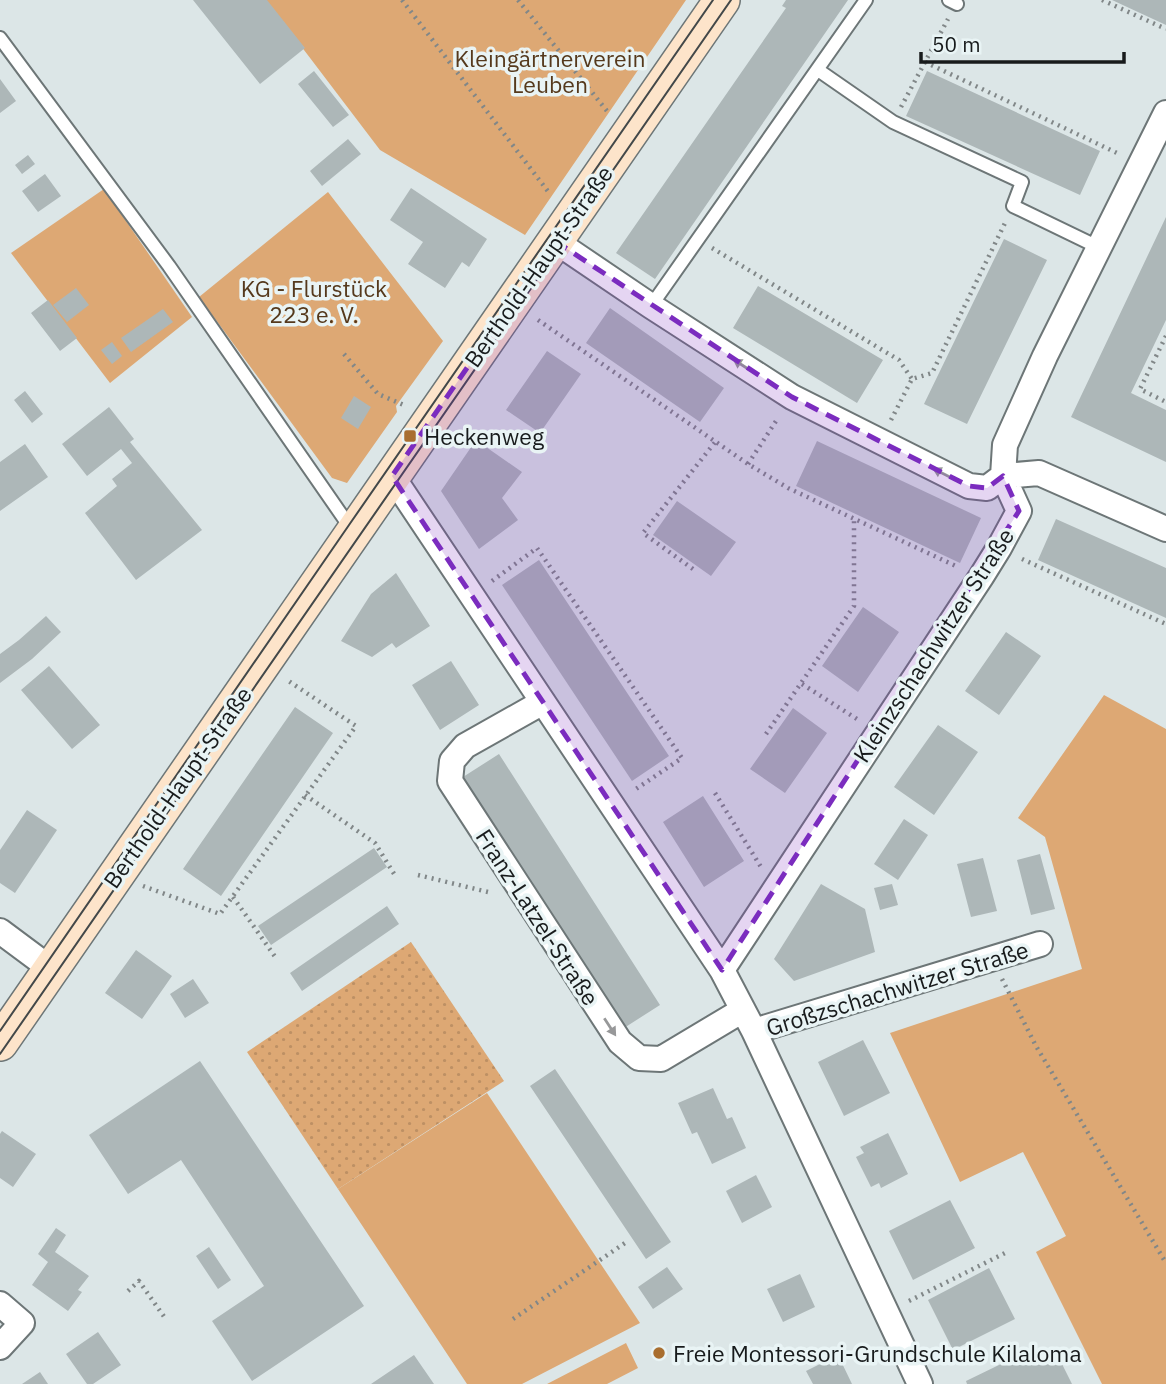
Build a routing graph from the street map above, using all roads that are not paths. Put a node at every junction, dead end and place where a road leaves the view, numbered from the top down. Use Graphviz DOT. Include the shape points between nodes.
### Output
graph roads {
  1 [pos="722,0"];
  2 [pos="866,0"];
  3 [pos="0,38"];
  4 [pos="818,70"];
  5 [pos="1166,113"];
  6 [pos="563,230"];
  7 [pos="1100,248"];
  8 [pos="650,306"];
  9 [pos="392,476"];
  10 [pos="1003,476"];
  11 [pos="1166,529"];
  12 [pos="354,532"];
  13 [pos="543,702"];
  14 [pos="0,931"];
  15 [pos="1040,944"];
  16 [pos="51,969"];
  17 [pos="722,970"];
  18 [pos="748,1021"];
  19 [pos="0,1043"];
  20 [pos="0,1304"];
  21 [pos="0,1347"];
  22 [pos="920,1384"];
  1 -- 6 [label="street, Berthold-Haupt-Straße"];
  2 -- 4 [label="lane"];
  3 -- 12 [label="lane" via="169,266"];
  4 -- 7 [label="lane" via="892,122 1022,182 1013,206"];
  4 -- 8 [label="lane"];
  5 -- 7 [label="street"];
  6 -- 8 [label="street"];
  6 -- 9 [label="street, Berthold-Haupt-Straße"];
  7 -- 10 [label="street" via="1005,445"];
  10 -- 8 [label="street, one-way" via="987,488 969,486 792,397"];
  9 -- 12 [label="street, Berthold-Haupt-Straße"];
  9 -- 13 [label="street"];
  10 -- 11 [label="street" via="1039,473"];
  10 -- 17 [label="street, Kleinzschachwitzer Straße" via="1019,511 999,548"];
  12 -- 16 [label="street, Berthold-Haupt-Straße"];
  13 -- 17 [label="street"];
  13 -- 18 [label="street, Franz-Latzel-Straße, one-way" via="465,746 452,761 450,781 511,876 620,1042 639,1058 661,1059"];
  14 -- 16 [label="street"];
  15 -- 18 [label="street, Großzschachwitzer Straße"];
  16 -- 19 [label="street, Berthold-Haupt-Straße"];
  17 -- 18 [label="street"];
  18 -- 22 [label="street"];
  20 -- 21 [label="street" via="22,1323"];
}
